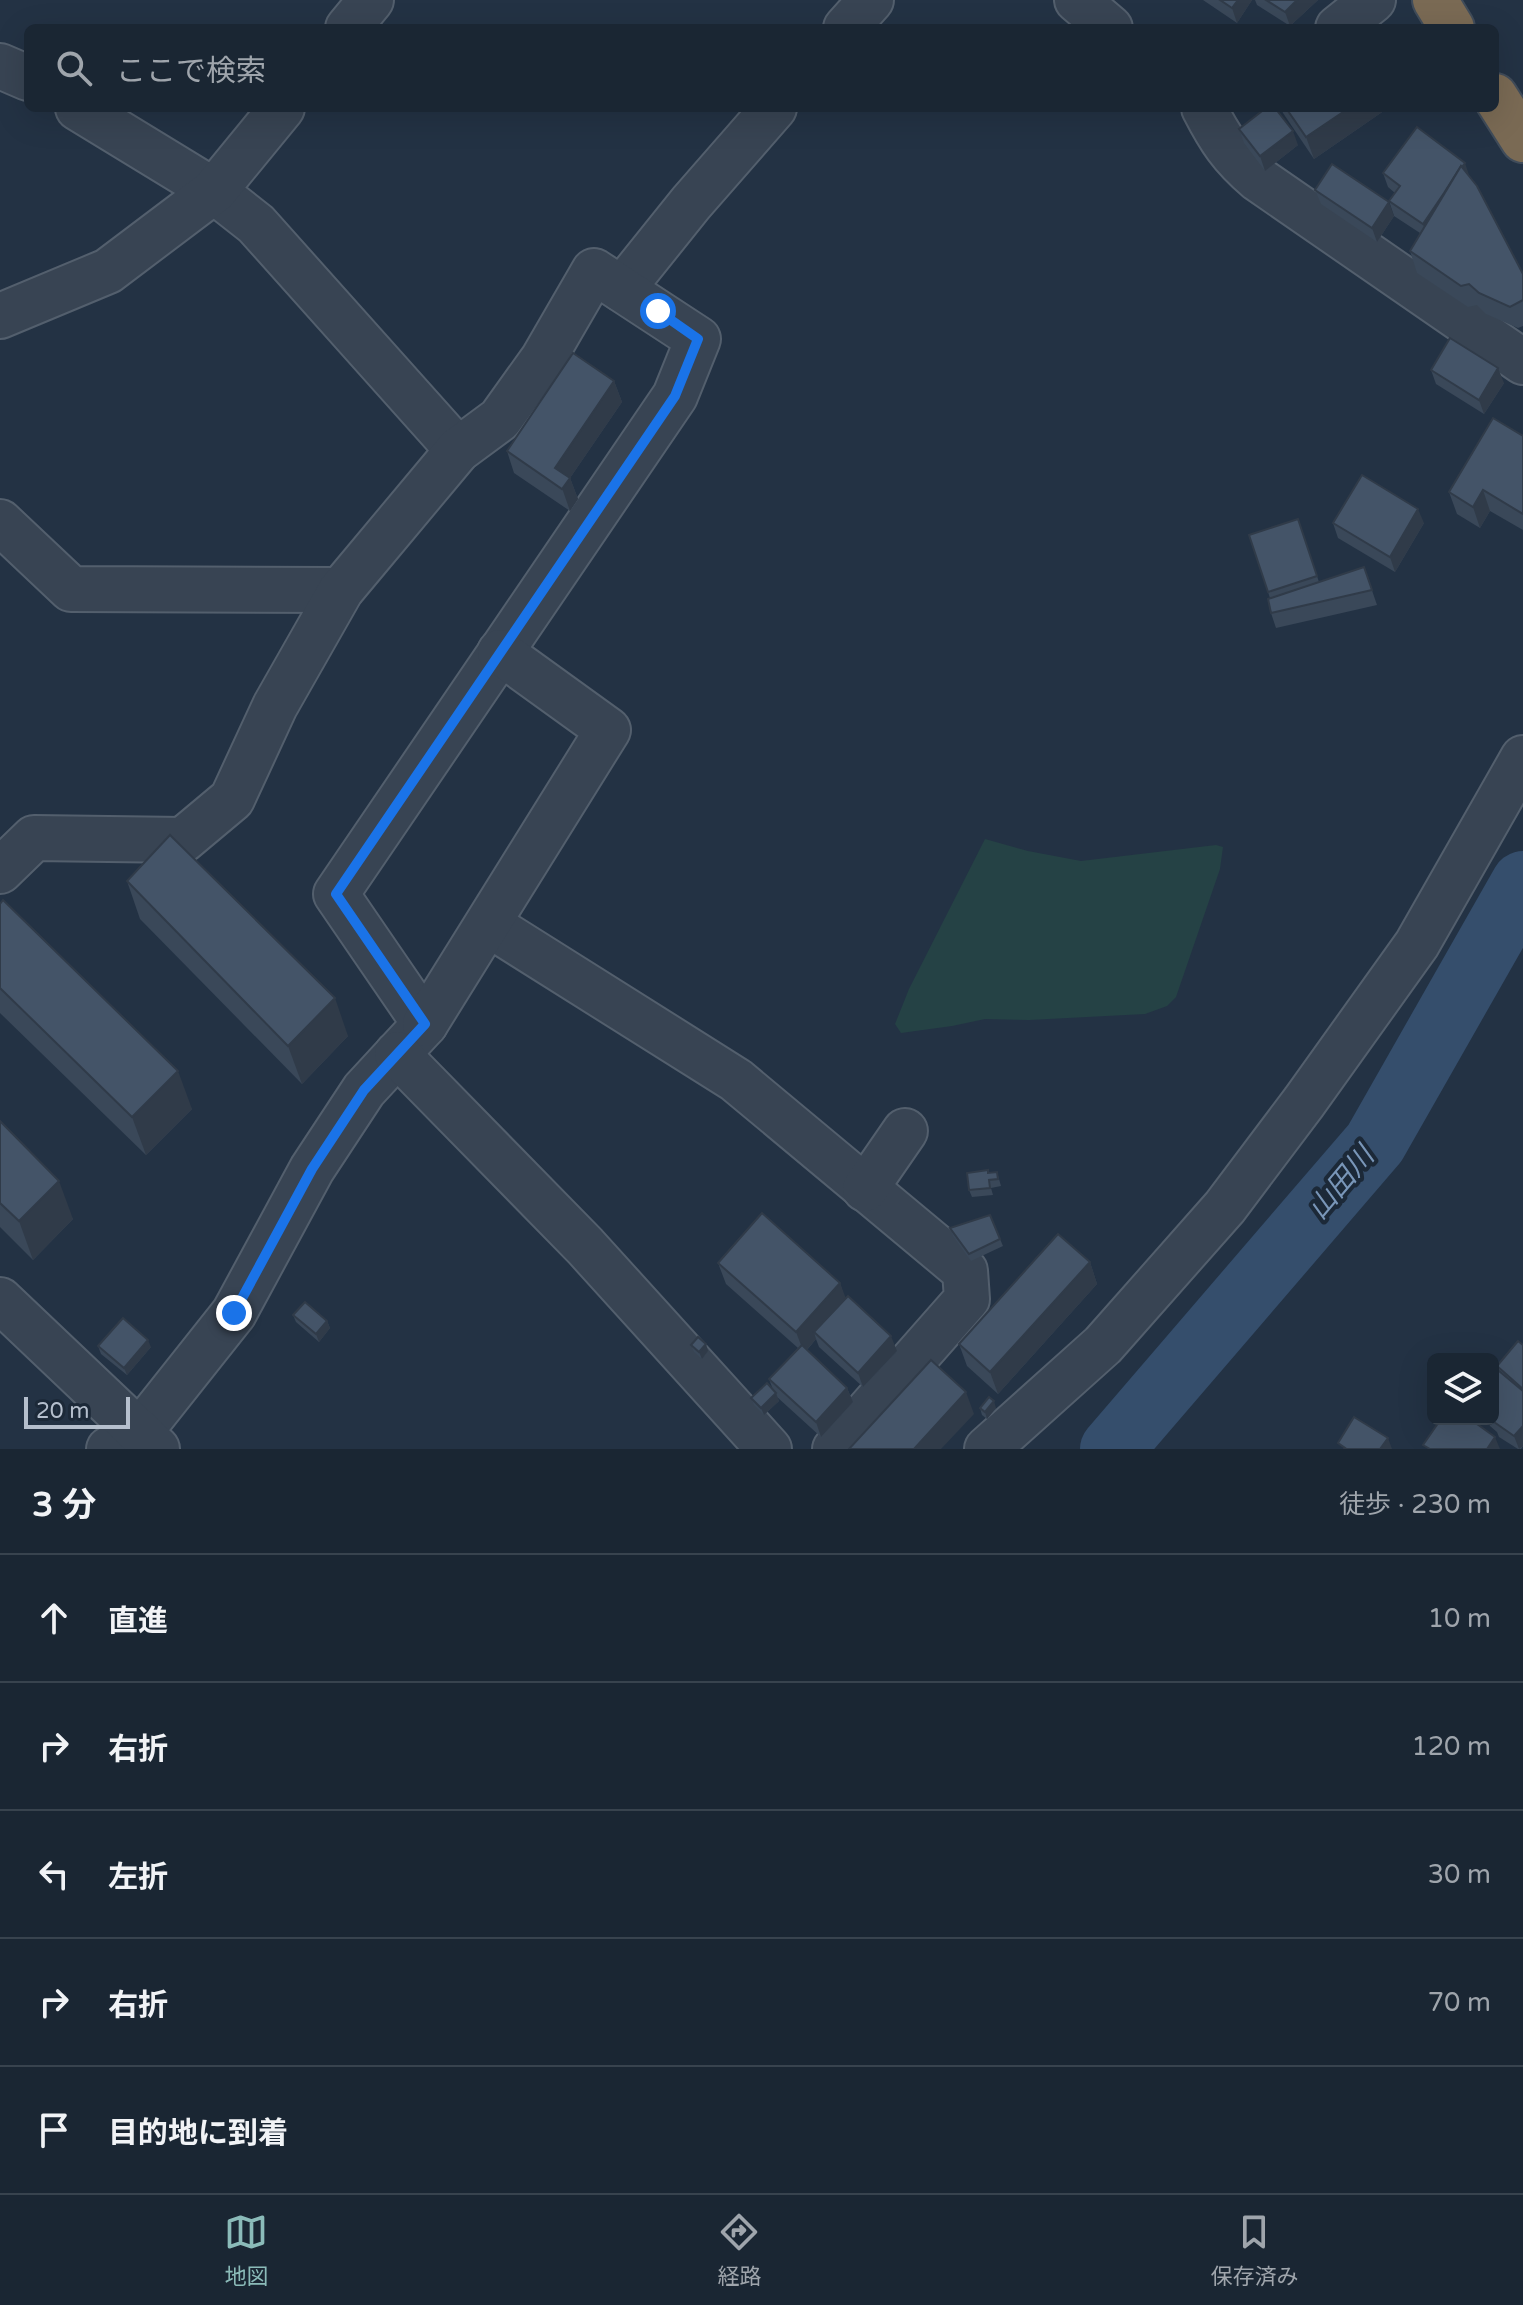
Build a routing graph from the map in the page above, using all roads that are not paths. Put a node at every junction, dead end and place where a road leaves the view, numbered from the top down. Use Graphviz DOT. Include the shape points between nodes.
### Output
graph roads {
  1 [pos="371,0"];
  2 [pos="871,0"];
  3 [pos="1077,0"];
  4 [pos="1373,0"];
  5 [pos="1435,0"];
  6 [pos="351,24"];
  7 [pos="850,24"];
  8 [pos="1105,24"];
  9 [pos="1343,24"];
  10 [pos="1450,24"];
  11 [pos="0,66"];
  12 [pos="24,76"];
  13 [pos="1499,102"];
  14 [pos="85,112"];
  15 [pos="279,112"];
  16 [pos="771,112"];
  17 [pos="1206,112"];
  18 [pos="1523,140"];
  19 [pos="214,191"];
  20 [pos="622,289"];
  21 [pos="0,316"];
  22 [pos="1523,362"];
  23 [pos="458,450"];
  24 [pos="0,522"];
  25 [pos="341,590"];
  26 [pos="500,652"];
  27 [pos="1523,758"];
  28 [pos="0,871"];
  29 [pos="488,924"];
  30 [pos="411,1039"];
  31 [pos="905,1131"];
  32 [pos="865,1189"];
  33 [pos="0,1300"];
  34 [pos="135,1444"];
  35 [pos="769,1449"];
  36 [pos="835,1449"];
  37 [pos="987,1449"];
  1 -- 6 [label="street"];
  2 -- 7 [label="street"];
  3 -- 8 [label="street"];
  4 -- 9 [label="street"];
  5 -- 10 [label="highway"];
  11 -- 12 [label="street"];
  13 -- 18 [label="highway"];
  14 -- 19 [label="street"];
  15 -- 19 [label="street"];
  16 -- 20 [label="street"];
  17 -- 22 [label="street" via="1235,160 1258,179"];
  19 -- 21 [label="street" via="108,271"];
  19 -- 23 [label="street" via="256,224"];
  20 -- 23 [label="street" via="594,271 543,359 500,419"];
  20 -- 26 [label="street" via="698,339 675,396"];
  23 -- 25 [label="street"];
  24 -- 25 [label="street" via="71,589"];
  25 -- 28 [label="street" via="275,706 232,799 208,820 183,840 34,838"];
  26 -- 29 [label="street" via="608,730"];
  26 -- 30 [label="street" via="336,894"];
  27 -- 37 [label="street" via="1417,944 1234,1196 1103,1345"];
  29 -- 30 [label="street"];
  29 -- 32 [label="street" via="736,1080"];
  30 -- 34 [label="street" via="364,1090 312,1169 234,1313"];
  30 -- 35 [label="street" via="585,1246"];
  31 -- 32 [label="street"];
  32 -- 36 [label="street" via="965,1271 967,1299"];
  33 -- 34 [label="street"];
}
